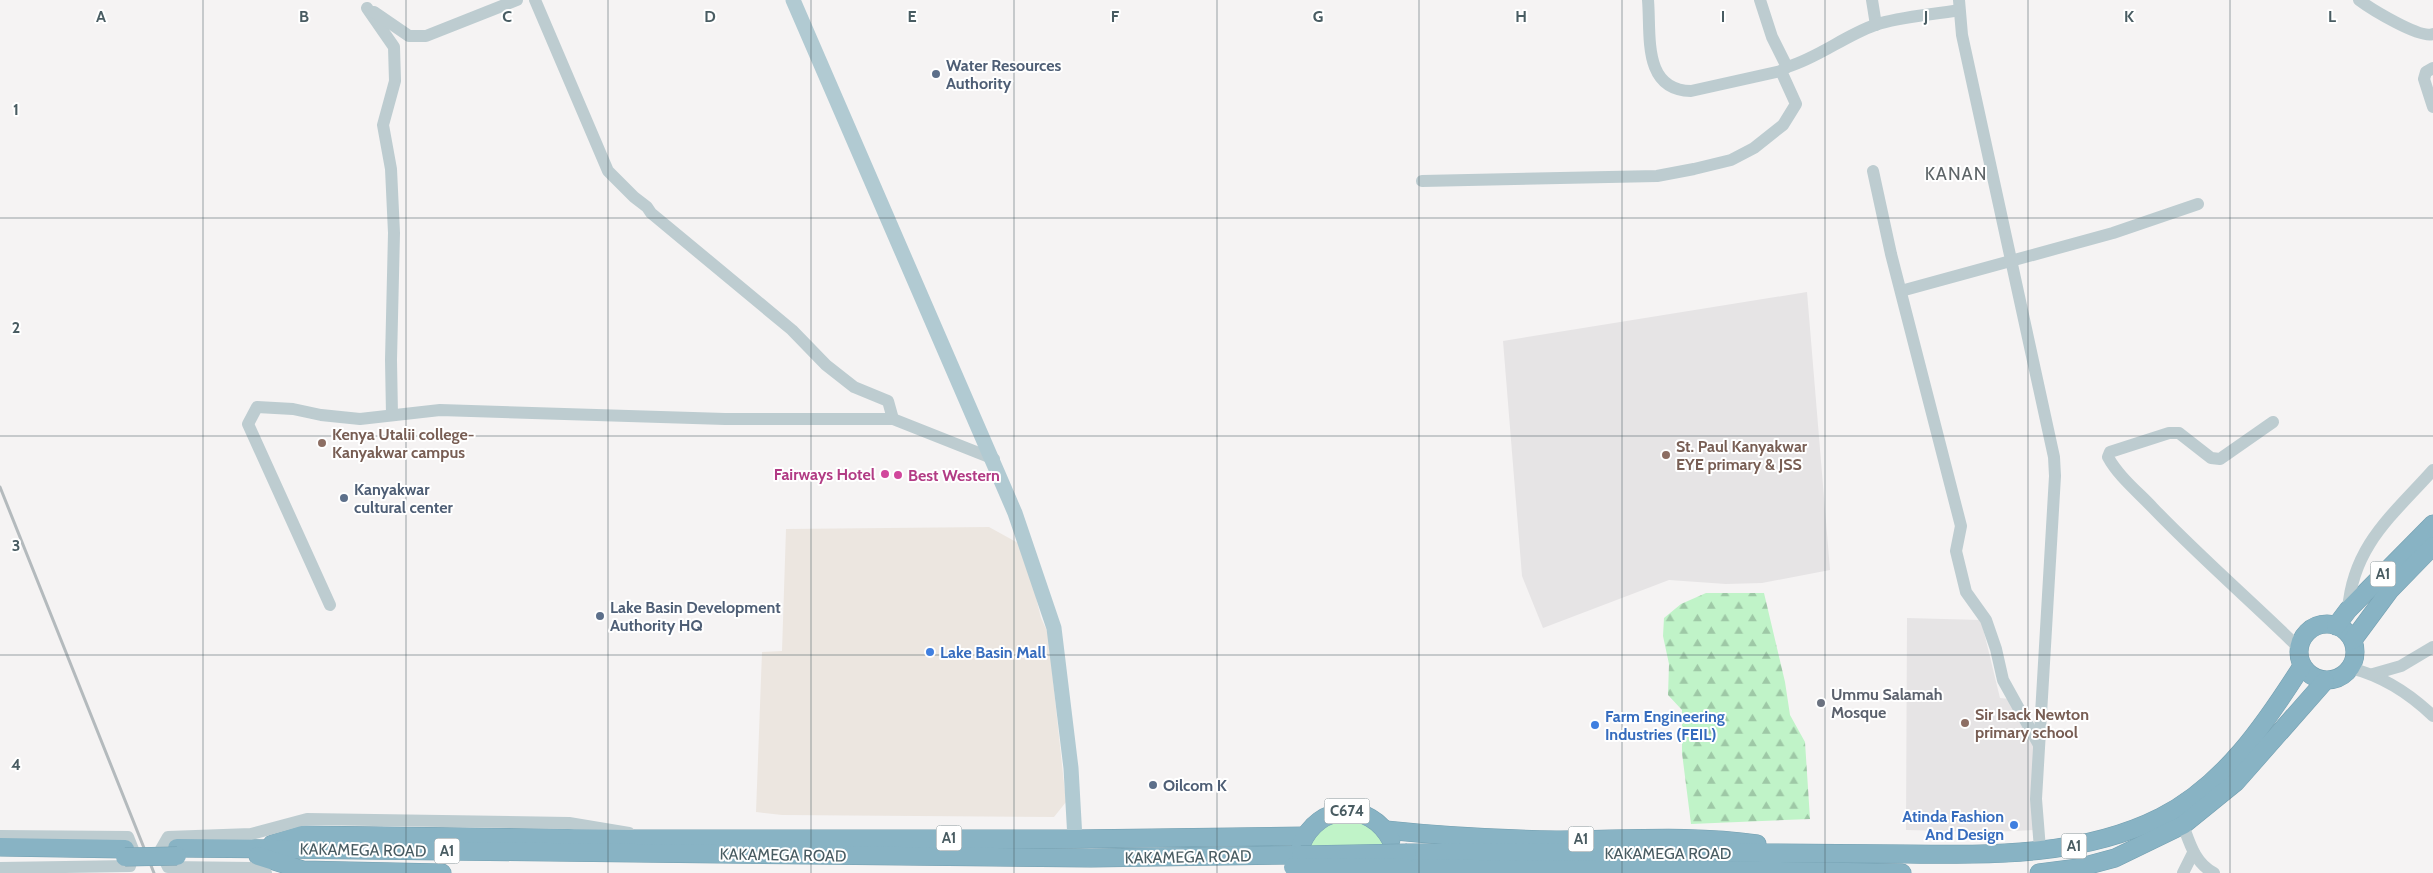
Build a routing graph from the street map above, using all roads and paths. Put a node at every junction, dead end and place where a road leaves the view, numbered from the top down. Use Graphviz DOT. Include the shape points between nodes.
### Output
graph roads {
  1 [pos="517,0"];
  2 [pos="535,0"];
  3 [pos="794,0"];
  4 [pos="1648,0"];
  5 [pos="1760,0"];
  6 [pos="1872,0"];
  7 [pos="2358,0"];
  8 [pos="1959,5"];
  9 [pos="1876,25"];
  10 [pos="2433,34"];
  11 [pos="2433,68"];
  12 [pos="1784,69"];
  13 [pos="2433,107"];
  14 [pos="1873,171"];
  15 [pos="1422,181"];
  16 [pos="2198,204"];
  17 [pos="2013,261"];
  18 [pos="1901,291"];
  19 [pos="392,415"];
  20 [pos="893,419"];
  21 [pos="2273,422"];
  22 [pos="993,459"];
  23 [pos="2433,470"];
  24 [pos="2433,524"];
  25 [pos="2433,546"];
  26 [pos="330,605"];
  27 [pos="2348,610"];
  28 [pos="2336,626"];
  29 [pos="2353,640"];
  30 [pos="2433,647"];
  31 [pos="2299,648"];
  32 [pos="2302,666"];
  33 [pos="2350,668"];
  34 [pos="2373,674"];
  35 [pos="2325,681"];
  36 [pos="2433,716"];
  37 [pos="2038,742"];
  38 [pos="2183,825"];
  39 [pos="1386,830"];
  40 [pos="0,836"];
  41 [pos="1305,836"];
  42 [pos="661,838"];
  43 [pos="1074,839"];
  44 [pos="0,847"];
  45 [pos="2040,849"];
  46 [pos="258,853"];
  47 [pos="1773,853"];
  48 [pos="2193,853"];
  49 [pos="0,856"];
  50 [pos="0,868"];
  51 [pos="1297,870"];
  52 [pos="1773,872"];
  53 [pos="266,873"];
  54 [pos="442,873"];
  55 [pos="1394,873"];
  56 [pos="1902,873"];
  57 [pos="2040,873"];
  58 [pos="2183,873"];
  59 [pos="2214,873"];
  1 -- 19 [label="street" via="426,36 409,36 367,8 394,47 395,81 383,125 391,169 394,233"];
  2 -- 20 [label="street" via="608,171 651,214 792,330 826,365 854,387 888,401"];
  3 -- 22 [label="main road"];
  4 -- 12 [label="street" via="1654,68 1668,87 1690,91"];
  5 -- 12 [label="street"];
  6 -- 9 [label="street"];
  7 -- 10 [label="street" via="2426,36"];
  8 -- 9 [label="street"];
  8 -- 17 [label="street" via="1962,35"];
  9 -- 12 [label="street"];
  11 -- 13 [label="street" via="2426,72 2424,79"];
  12 -- 15 [label="street" via="1796,104 1783,125 1754,148 1731,160 1657,176"];
  14 -- 18 [label="street"];
  16 -- 17 [label="street" via="2113,233"];
  17 -- 18 [label="street"];
  17 -- 37 [label="street" via="2023,321 2046,413 2055,476"];
  18 -- 37 [label="street" via="1961,526 1956,551 1966,592 1986,620 2003,680"];
  19 -- 20 [label="street" via="440,410 725,419"];
  19 -- 26 [label="street" via="360,419 321,416 293,409 257,408 248,424"];
  20 -- 22 [label="street"];
  21 -- 31 [label="street" via="2220,459 2211,458 2179,433 2110,452 2108,457 2198,554"];
  22 -- 43 [label="main road" via="1054,628 1071,768"];
  23 -- 27 [label="street" via="2376,530 2356,570"];
  24 -- 27 [label="highway, A1"];
  25 -- 29 [label="highway, A1" via="2390,590"];
  27 -- 28 [label="highway, A1"];
  28 -- 29 [label="highway"];
  28 -- 31 [label="highway" via="2322,624 2314,627"];
  29 -- 33 [label="highway" via="2354,660"];
  30 -- 34 [label="street" via="2401,666"];
  31 -- 32 [label="highway"];
  32 -- 35 [label="highway" via="2315,678"];
  32 -- 45 [label="highway, KAKAMEGA ROAD / A1" via="2246,748 2190,799 2162,817 2128,830 2075,846"];
  33 -- 34 [label="street"];
  33 -- 35 [label="highway, A1" via="2344,676"];
  34 -- 36 [label="street" via="2416,700"];
  35 -- 38 [label="highway, A1" via="2236,782"];
  37 -- 45 [label="street" via="2036,798"];
  38 -- 48 [label="street"];
  38 -- 57 [label="highway, A1" via="2115,858 2078,868"];
  39 -- 41 [label="highway, C674" via="1361,813 1346,811 1318,821"];
  39 -- 47 [label="highway, A1" via="1427,835 1556,840 1735,840 1757,844"];
  39 -- 55 [label="highway, C674" via="1396,859"];
  40 -- 50 [label="street" via="128,837 134,852 130,866"];
  41 -- 43 [label="highway, A1"];
  41 -- 51 [label="highway, C674"];
  42 -- 43 [label="highway, A1"];
  42 -- 46 [label="highway, A1" via="302,835"];
  42 -- 53 [label="street" via="569,823 307,820 251,834 168,837 160,851 168,867 252,868"];
  44 -- 46 [label="highway, KAKAMEGA ROAD / A1"];
  45 -- 47 [label="highway, KAKAMEGA ROAD / A1" via="1974,855"];
  46 -- 47 [label="highway, KAKAMEGA ROAD / A1, bridge" via="1091,858 1407,853"];
  46 -- 49 [label="highway, A1, bridge"];
  46 -- 51 [label="highway, KAKAMEGA ROAD / A1" via="635,860 786,867"];
  46 -- 54 [label="highway, A1" via="303,870"];
  48 -- 58 [label="street"];
  48 -- 59 [label="street"];
  51 -- 52 [label="highway, A1, bridge"];
  52 -- 56 [label="highway, A1"];
}
